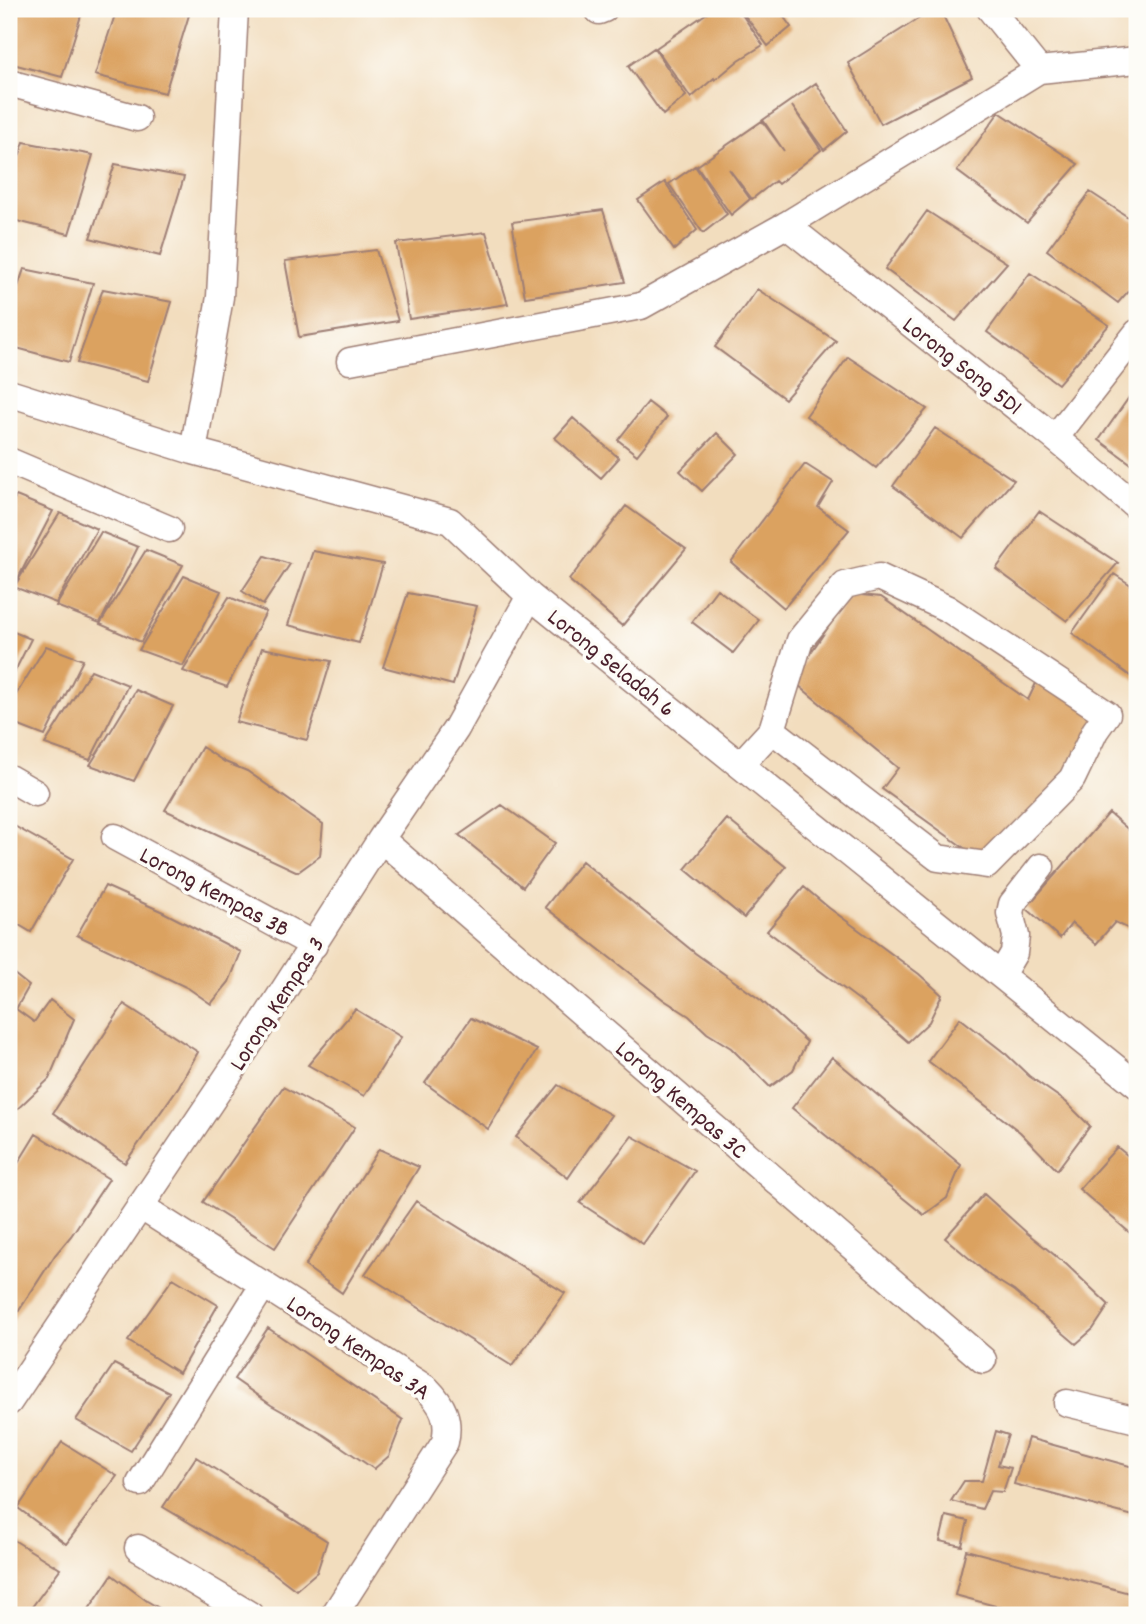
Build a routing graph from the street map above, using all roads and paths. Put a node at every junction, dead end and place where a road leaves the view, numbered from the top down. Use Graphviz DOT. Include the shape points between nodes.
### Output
graph roads {
  1 [pos="235,9"];
  2 [pos="990,9"];
  3 [pos="1137,60"];
  4 [pos="1039,70"];
  5 [pos="9,83"];
  6 [pos="136,118"];
  7 [pos="786,225"];
  8 [pos="1137,333"];
  9 [pos="350,361"];
  10 [pos="9,393"];
  11 [pos="1055,438"];
  12 [pos="193,452"];
  13 [pos="9,461"];
  14 [pos="1137,507"];
  15 [pos="169,528"];
  16 [pos="530,596"];
  17 [pos="772,730"];
  18 [pos="740,765"];
  19 [pos="9,778"];
  20 [pos="34,793"];
  21 [pos="115,837"];
  22 [pos="381,838"];
  23 [pos="1041,867"];
  24 [pos="314,945"];
  25 [pos="1001,975"];
  26 [pos="1137,1085"];
  27 [pos="140,1206"];
  28 [pos="264,1284"];
  29 [pos="983,1360"];
  30 [pos="9,1402"];
  31 [pos="1067,1403"];
  32 [pos="1137,1420"];
  33 [pos="140,1483"];
  34 [pos="138,1548"];
  35 [pos="250,1615"];
  36 [pos="334,1615"];
  1 -- 12 [label="street" via="220,297"];
  2 -- 4 [label="street"];
  3 -- 4 [label="street"];
  4 -- 7 [label="street"];
  5 -- 6 [label="street"];
  7 -- 9 [label="street" via="641,306"];
  7 -- 11 [label="street, Lorong Song 5D1"];
  8 -- 11 [label="street"];
  10 -- 12 [label="street, Lorong Seladah 6"];
  11 -- 14 [label="street, Lorong Song 5D1"];
  12 -- 16 [label="street, Lorong Seladah 6" via="450,521"];
  13 -- 15 [label="street"];
  16 -- 18 [label="street, Lorong Seladah 6"];
  16 -- 22 [label="street, Lorong Kempas 3" via="456,729"];
  17 -- 17 [label="street" via="800,640 845,585 879,578 948,609 1107,714 1072,779 987,865 938,858"];
  17 -- 18 [label="street"];
  18 -- 25 [label="street, Lorong Seladah 6"];
  19 -- 20 [label="street"];
  21 -- 24 [label="street, Lorong Kempas 3B"];
  22 -- 24 [label="street, Lorong Kempas 3"];
  22 -- 29 [label="street, Lorong Kempas 3C"];
  23 -- 25 [label="street" via="1012,904 1014,953"];
  24 -- 27 [label="street, Lorong Kempas 3"];
  25 -- 26 [label="street, Lorong Seladah 6"];
  27 -- 28 [label="street, Lorong Kempas 3A"];
  27 -- 30 [label="street, Lorong Kempas 3"];
  28 -- 33 [label="street"];
  28 -- 36 [label="street, Lorong Kempas 3A" via="427,1389 438,1401 448,1428 445,1442"];
  31 -- 32 [label="street"];
  34 -- 35 [label="street"];
}
